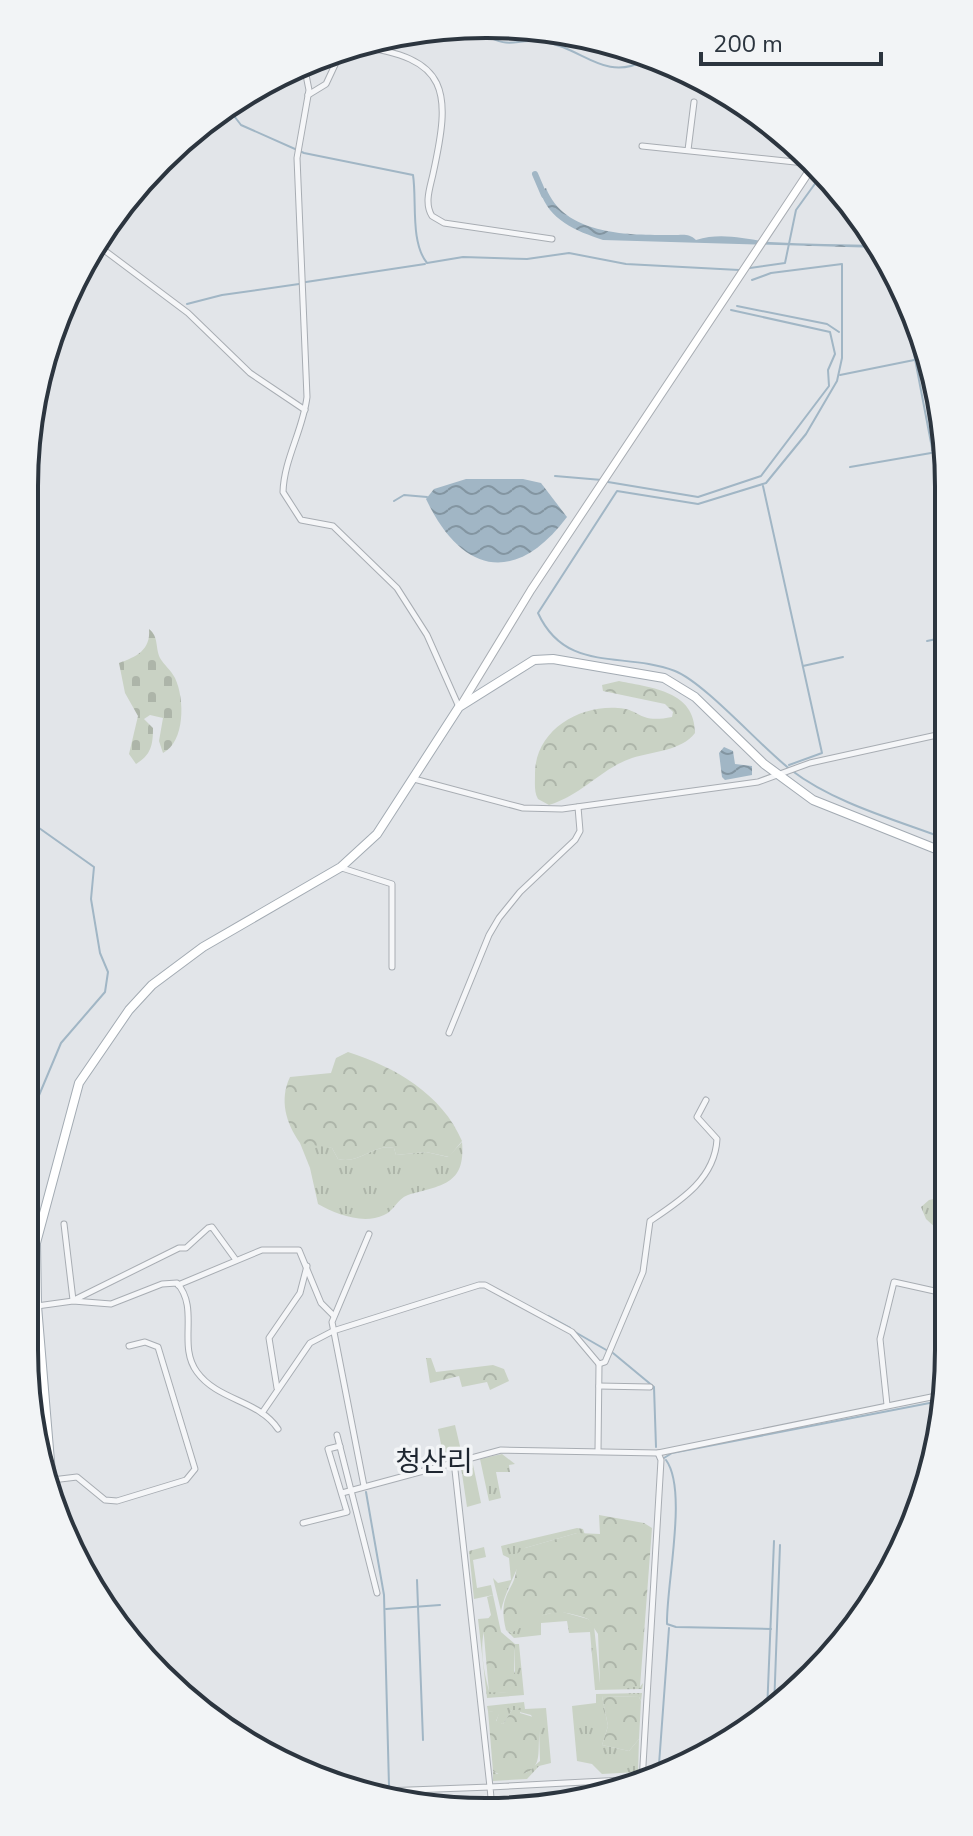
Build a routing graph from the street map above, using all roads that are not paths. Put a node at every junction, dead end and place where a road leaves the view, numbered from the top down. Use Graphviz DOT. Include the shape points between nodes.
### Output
graph roads {
  1 [pos="385,50"];
  2 [pos="335,65"];
  3 [pos="305,76"];
  4 [pos="307,95"];
  5 [pos="694,102"];
  6 [pos="642,146"];
  7 [pos="688,150"];
  8 [pos="796,162"];
  9 [pos="808,173"];
  10 [pos="552,239"];
  11 [pos="105,251"];
  12 [pos="305,410"];
  13 [pos="459,707"];
  14 [pos="935,736"];
  15 [pos="777,775"];
  16 [pos="414,779"];
  17 [pos="578,807"];
  18 [pos="935,849"];
  19 [pos="341,867"];
  20 [pos="392,967"];
  21 [pos="449,1033"];
  22 [pos="706,1100"];
  23 [pos="64,1224"];
  24 [pos="39,1226"];
  25 [pos="38,1234"];
  26 [pos="369,1234"];
  27 [pos="236,1260"];
  28 [pos="307,1265"];
  29 [pos="178,1285"];
  30 [pos="935,1291"];
  31 [pos="73,1301"];
  32 [pos="38,1306"];
  33 [pos="333,1315"];
  34 [pos="38,1318"];
  35 [pos="333,1331"];
  36 [pos="129,1346"];
  37 [pos="599,1364"];
  38 [pos="599,1386"];
  39 [pos="650,1387"];
  40 [pos="277,1389"];
  41 [pos="932,1397"];
  42 [pos="887,1405"];
  43 [pos="262,1413"];
  44 [pos="278,1429"];
  45 [pos="337,1435"];
  46 [pos="340,1446"];
  47 [pos="49,1448"];
  48 [pos="598,1451"];
  49 [pos="658,1453"];
  50 [pos="454,1461"];
  51 [pos="57,1479"];
  52 [pos="364,1486"];
  53 [pos="352,1490"];
  54 [pos="342,1493"];
  55 [pos="303,1523"];
  56 [pos="377,1593"];
  57 [pos="643,1770"];
  58 [pos="607,1782"];
  59 [pos="490,1787"];
  60 [pos="406,1790"];
  61 [pos="491,1798"];
  1 -- 10 [label="street" via="416,63 441,90 445,111 428,196 432,216 444,223"];
  2 -- 4 [label="street" via="326,84"];
  3 -- 4 [label="street"];
  4 -- 12 [label="street" via="297,158"];
  5 -- 7 [label="street"];
  6 -- 7 [label="street"];
  7 -- 8 [label="street"];
  9 -- 13 [label="main road"];
  11 -- 12 [label="street" via="188,313 250,373"];
  12 -- 13 [label="street" via="285,473 285,498 301,520 327,524 341,533 397,588 427,635"];
  13 -- 15 [label="main road" via="542,658 643,672 695,697"];
  13 -- 16 [label="main road"];
  14 -- 15 [label="street"];
  15 -- 17 [label="street"];
  15 -- 18 [label="main road" via="813,800"];
  16 -- 17 [label="street" via="523,808"];
  16 -- 19 [label="main road" via="377,834"];
  17 -- 21 [label="street" via="580,831 575,840 520,892 489,935"];
  19 -- 20 [label="street" via="392,884"];
  19 -- 24 [label="main road" via="203,947 138,999 79,1083"];
  22 -- 37 [label="street" via="697,1117 717,1139 710,1168 700,1183 650,1221 636,1292 611,1355"];
  23 -- 31 [label="street"];
  24 -- 25 [label="main road"];
  26 -- 33 [label="street"];
  27 -- 28 [label="street" via="262,1250 293,1249"];
  27 -- 29 [label="street"];
  27 -- 31 [label="street" via="208,1228 186,1248"];
  28 -- 33 [label="street" via="321,1303"];
  28 -- 40 [label="street" via="300,1293 269,1338"];
  29 -- 31 [label="street" via="162,1284 111,1304"];
  29 -- 43 [label="street" via="187,1308 186,1347 195,1370 217,1393"];
  30 -- 42 [label="street" via="894,1282 880,1339"];
  31 -- 32 [label="street"];
  33 -- 35 [label="street"];
  34 -- 47 [label="main road"];
  35 -- 37 [label="street" via="485,1285 572,1332"];
  35 -- 40 [label="street" via="302,1352"];
  35 -- 52 [label="street"];
  36 -- 51 [label="street" via="145,1342 158,1347 195,1469 186,1480 117,1501 105,1500 77,1477"];
  37 -- 38 [label="street"];
  38 -- 39 [label="street"];
  38 -- 48 [label="street"];
  40 -- 43 [label="street"];
  41 -- 42 [label="street"];
  42 -- 49 [label="street"];
  43 -- 44 [label="street"];
  45 -- 46 [label="street"];
  46 -- 53 [label="street"];
  46 -- 54 [label="street" via="328,1449"];
  48 -- 49 [label="street"];
  48 -- 50 [label="street" via="501,1450"];
  49 -- 57 [label="street"];
  50 -- 52 [label="street"];
  50 -- 59 [label="street"];
  52 -- 53 [label="street"];
  53 -- 54 [label="street"];
  53 -- 56 [label="street"];
  54 -- 55 [label="street" via="347,1512"];
  58 -- 59 [label="street"];
  59 -- 60 [label="street"];
  59 -- 61 [label="street"];
}
